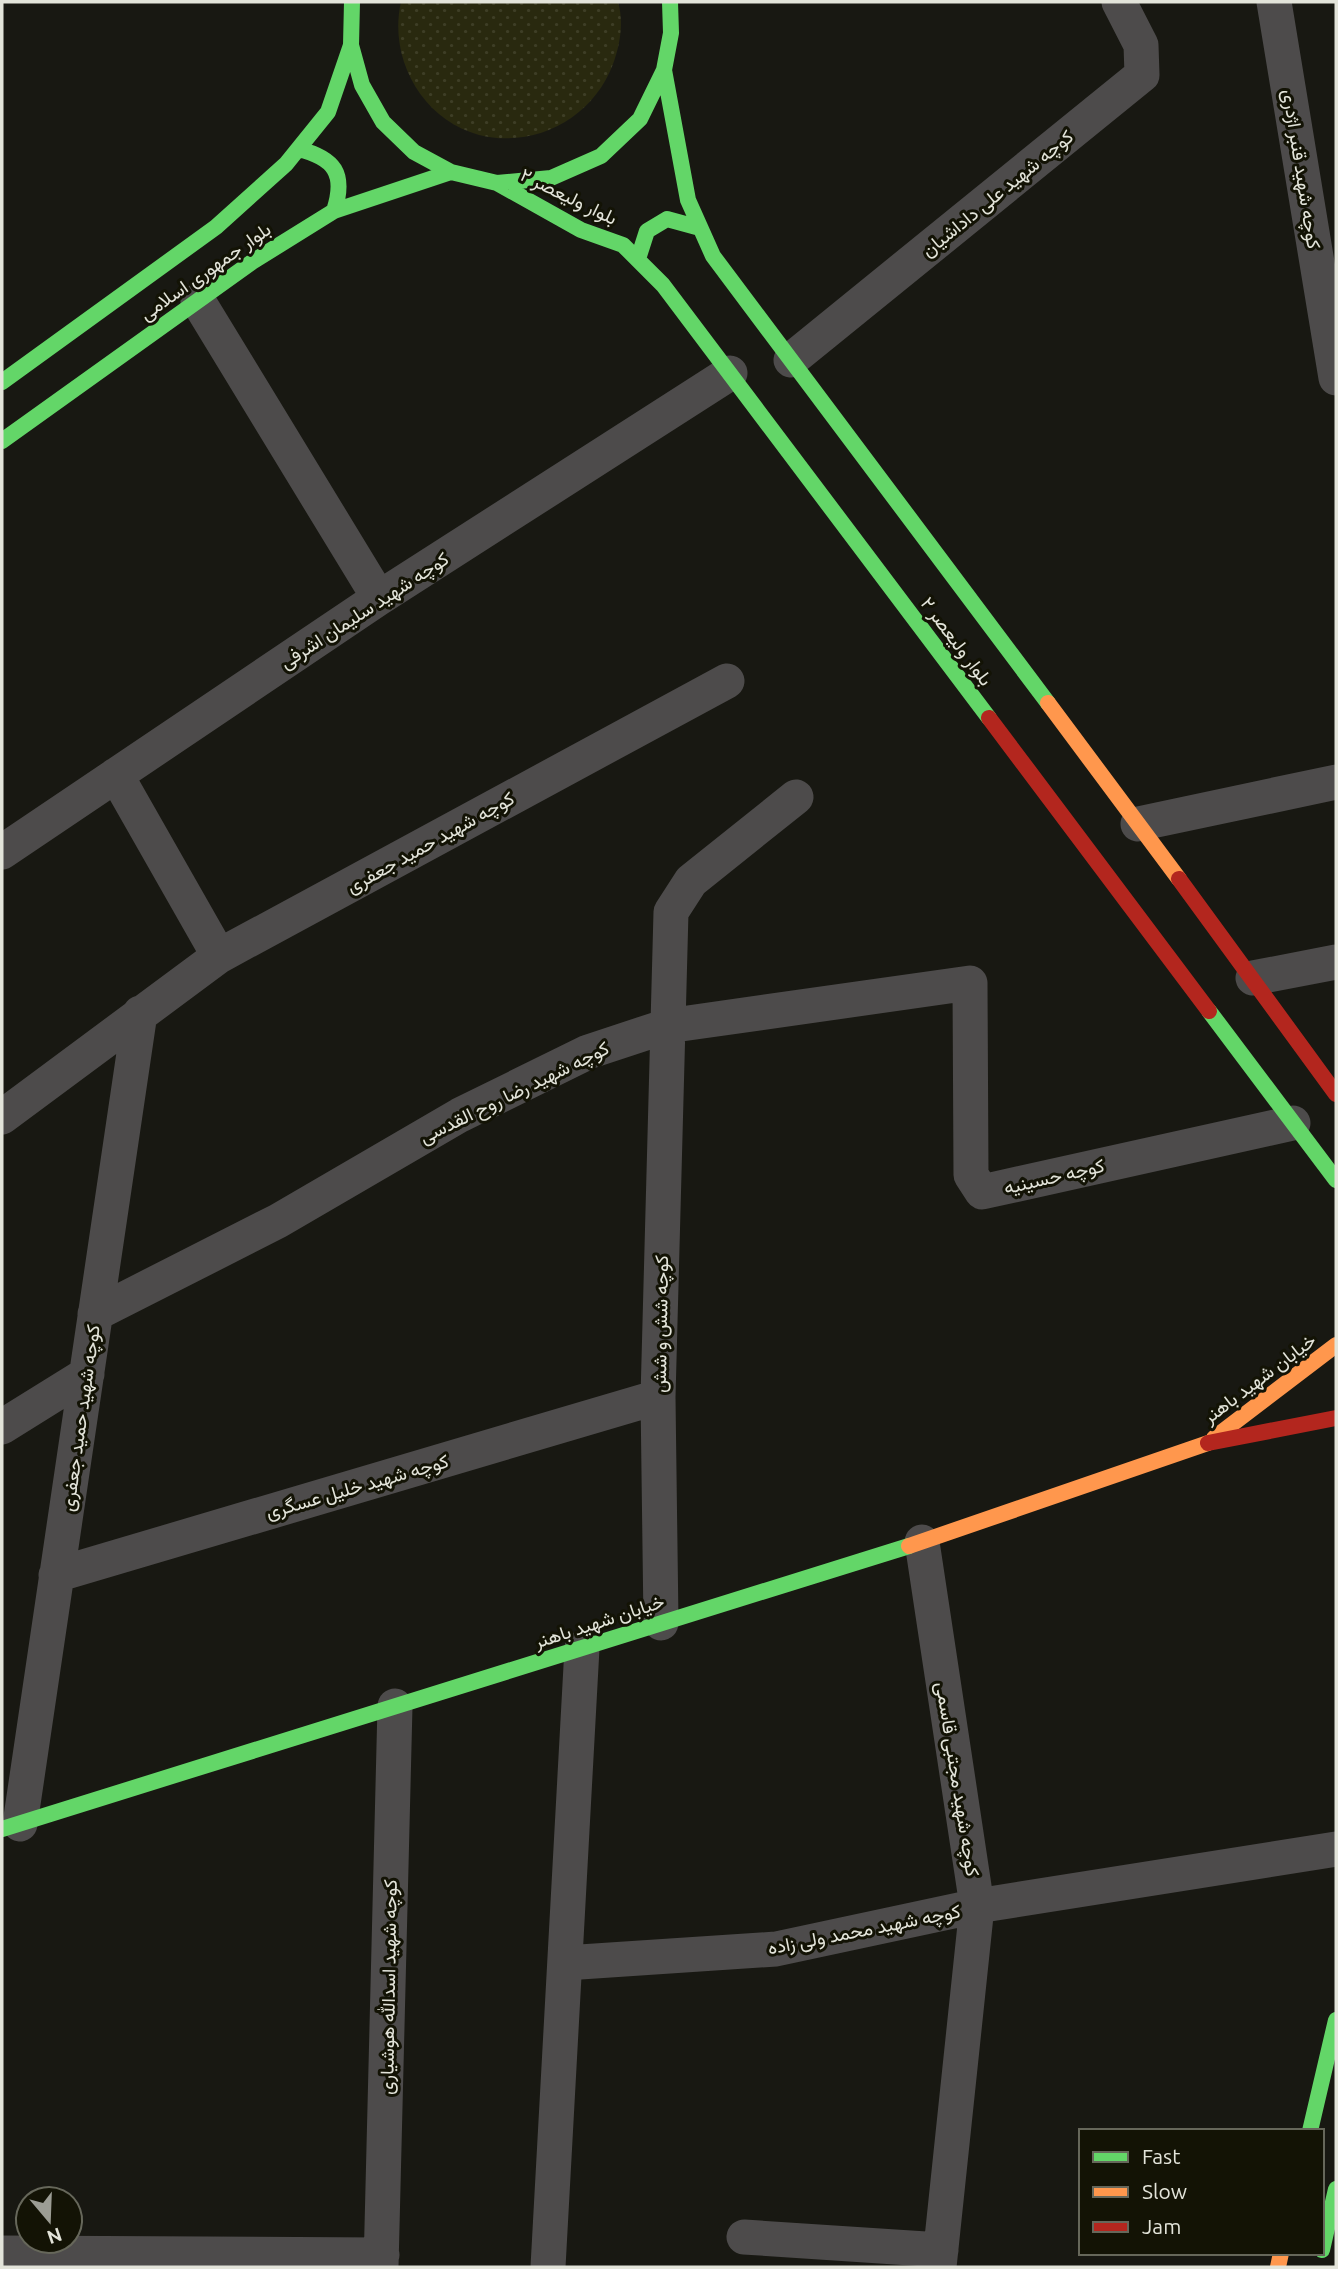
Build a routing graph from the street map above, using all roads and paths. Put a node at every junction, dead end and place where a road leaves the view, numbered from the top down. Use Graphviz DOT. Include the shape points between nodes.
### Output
graph roads {
  1 [pos="352,2"];
  2 [pos="670,2"];
  3 [pos="1119,2"];
  4 [pos="1274,2"];
  5 [pos="351,45"];
  6 [pos="664,70"];
  7 [pos="298,149"];
  8 [pos="451,172"];
  9 [pos="497,183"];
  10 [pos="334,211"];
  11 [pos="700,228"];
  12 [pos="638,259"];
  13 [pos="198,301"];
  14 [pos="791,360"];
  15 [pos="730,373"];
  16 [pos="1336,378"];
  17 [pos="2,382"];
  18 [pos="2,441"];
  19 [pos="379,598"];
  20 [pos="727,681"];
  21 [pos="116,775"];
  22 [pos="1336,782"];
  23 [pos="796,797"];
  24 [pos="1138,824"];
  25 [pos="2,852"];
  26 [pos="219,956"];
  27 [pos="1336,962"];
  28 [pos="1253,978"];
  29 [pos="970,983"];
  30 [pos="141,1013"];
  31 [pos="667,1026"];
  32 [pos="1336,1094"];
  33 [pos="2,1117"];
  34 [pos="1293,1123"];
  35 [pos="1336,1180"];
  36 [pos="96,1314"];
  37 [pos="1336,1345"];
  38 [pos="87,1374"];
  39 [pos="658,1397"];
  40 [pos="1336,1418"];
  41 [pos="2,1427"];
  42 [pos="1206,1443"];
  43 [pos="922,1542"];
  44 [pos="57,1575"];
  45 [pos="661,1623"];
  46 [pos="582,1648"];
  47 [pos="395,1706"];
  48 [pos="11,1826"];
  49 [pos="1336,1849"];
  50 [pos="977,1906"];
  51 [pos="565,1963"];
  52 [pos="1336,2020"];
  53 [pos="1310,2129"];
  54 [pos="1334,2208"];
  55 [pos="744,2237"];
  56 [pos="1324,2245"];
  57 [pos="2,2253"];
  58 [pos="940,2259"];
  59 [pos="381,2261"];
  60 [pos="548,2267"];
  1 -- 5 [label="main road"];
  2 -- 6 [label="main road" via="671,33"];
  3 -- 14 [label="street, کوچه شهید علی داداشیان" via="1141,46 1142,75"];
  4 -- 16 [label="street, کوچه شهید قنبر اژدری"];
  5 -- 7 [label="main road, بلوار جمهوری اسلامی" via="328,112"];
  5 -- 8 [label="main road" via="362,85 383,122 414,152"];
  6 -- 9 [label="main road" via="640,118 601,156 551,178"];
  6 -- 11 [label="main road, بلوار ولیعصر ۲" via="688,200"];
  7 -- 10 [label="main road" via="314,152 334,167 342,192"];
  7 -- 17 [label="main road, بلوار جمهوری اسلامی" via="216,227"];
  8 -- 9 [label="main road"];
  8 -- 10 [label="main road, بلوار جمهوری اسلامی"];
  9 -- 12 [label="main road, بلوار ولیعصر ۲" via="581,230 623,245"];
  10 -- 13 [label="main road, بلوار جمهوری اسلامی"];
  11 -- 12 [label="main road" via="667,219 647,231"];
  11 -- 14 [label="main road, بلوار ولیعصر ۲" via="713,256"];
  12 -- 15 [label="main road, بلوار ولیعصر ۲"];
  13 -- 18 [label="main road, بلوار جمهوری اسلامی"];
  13 -- 19 [label="street"];
  14 -- 24 [label="main road, بلوار ولیعصر ۲"];
  15 -- 19 [label="street, کوچه شهید سلیمان اشرفی"];
  15 -- 34 [label="main road, بلوار ولیعصر ۲"];
  19 -- 21 [label="street, کوچه شهید سلیمان اشرفی"];
  20 -- 26 [label="street, کوچه شهید حمید جعفری"];
  21 -- 25 [label="street, کوچه شهید سلیمان اشرفی"];
  21 -- 26 [label="street"];
  22 -- 24 [label="street"];
  23 -- 31 [label="street, کوچه شش و شش" via="691,881 671,912"];
  24 -- 28 [label="main road, بلوار ولیعصر ۲"];
  26 -- 30 [label="street, کوچه شهید حمید جعفری"];
  27 -- 28 [label="street"];
  28 -- 32 [label="main road, بلوار ولیعصر ۲"];
  29 -- 31 [label="street, کوچه شهید رضا روح القدسی"];
  29 -- 34 [label="street, کوچه حسینیه" via="971,1175 982,1192"];
  30 -- 33 [label="street, کوچه شهید حمید جعفری"];
  30 -- 36 [label="street, کوچه شهید حمید جعفری"];
  31 -- 36 [label="street, کوچه شهید رضا روح القدسی" via="588,1052 460,1115 278,1221"];
  31 -- 39 [label="street, کوچه شش و شش"];
  34 -- 35 [label="main road, بلوار ولیعصر ۲"];
  36 -- 38 [label="street, کوچه شهید حمید جعفری"];
  37 -- 42 [label="main road, خیابان شهید باهنر"];
  38 -- 41 [label="street"];
  38 -- 44 [label="street, کوچه شهید حمید جعفری"];
  39 -- 44 [label="street, کوچه شهید خلیل عسگری"];
  39 -- 45 [label="street, کوچه شش و شش"];
  40 -- 42 [label="main road, خیابان شهید باهنر"];
  42 -- 43 [label="main road, خیابان شهید باهنر"];
  43 -- 45 [label="main road, خیابان شهید باهنر"];
  43 -- 50 [label="street, کوچه شهید مجتبی قاسمی"];
  44 -- 48 [label="street, کوچه شهید حمید جعفری"];
  45 -- 46 [label="main road, خیابان شهید باهنر"];
  46 -- 47 [label="main road, خیابان شهید باهنر"];
  46 -- 51 [label="street"];
  47 -- 48 [label="main road, خیابان شهید باهنر"];
  47 -- 59 [label="street, کوچه شهید اسدالله هوشیاری"];
  49 -- 50 [label="street, کوچه شهید محمد ولی زاده"];
  50 -- 51 [label="street, کوچه شهید محمد ولی زاده" via="776,1949"];
  50 -- 58 [label="street, کوچه شهید مجتبی قاسمی"];
  51 -- 60 [label="street"];
  52 -- 53 [label="main road"];
  54 -- 56 [label="main road"];
  55 -- 58 [label="street"];
  57 -- 59 [label="street"];
}
